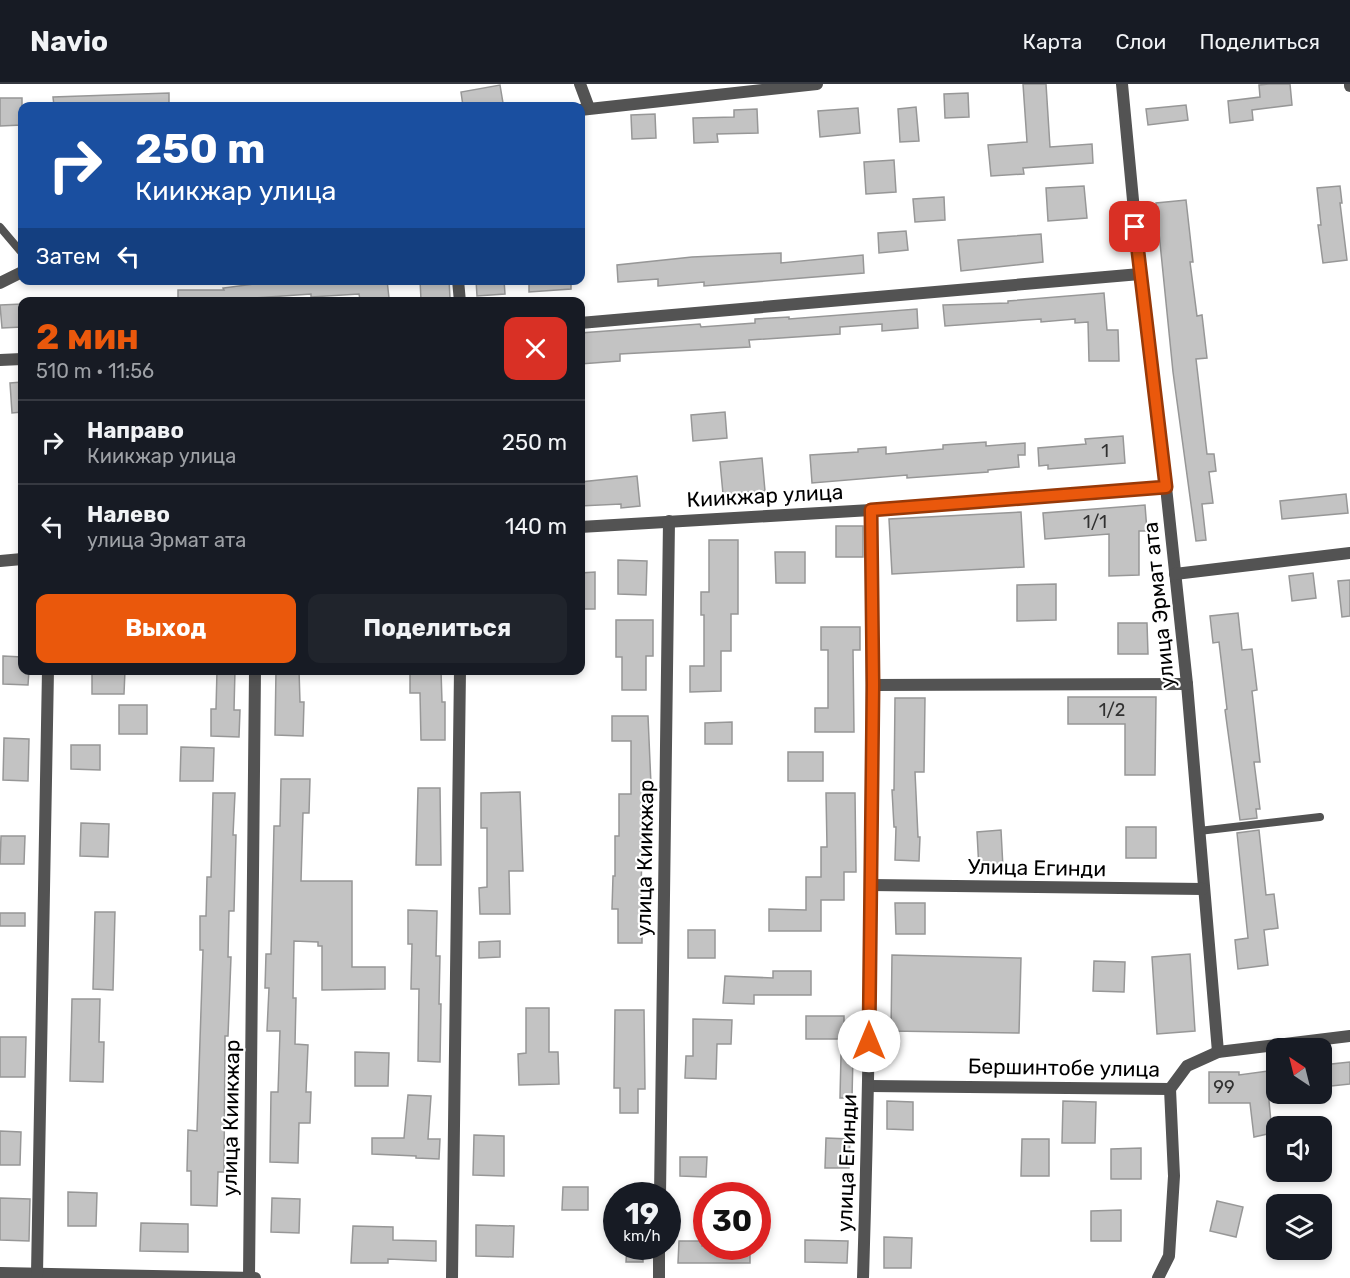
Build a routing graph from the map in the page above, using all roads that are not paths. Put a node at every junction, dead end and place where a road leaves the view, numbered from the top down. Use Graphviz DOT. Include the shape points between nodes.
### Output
graph roads {
  1 [pos="580,84"];
  2 [pos="817,84"];
  3 [pos="1122,84"];
  4 [pos="584,102"];
  5 [pos="585,109"];
  6 [pos="0,227"];
  7 [pos="18,249"];
  8 [pos="18,274"];
  9 [pos="1140,274"];
  10 [pos="0,283"];
  11 [pos="585,323"];
  12 [pos="18,359"];
  13 [pos="0,360"];
  14 [pos="1166,487"];
  15 [pos="871,510"];
  16 [pos="669,520"];
  17 [pos="585,527"];
  18 [pos="1350,554"];
  19 [pos="18,559"];
  20 [pos="0,561"];
  21 [pos="1175,574"];
  22 [pos="48,675"];
  23 [pos="255,675"];
  24 [pos="460,675"];
  25 [pos="1188,684"];
  26 [pos="873,685"];
  27 [pos="1320,817"];
  28 [pos="1199,831"];
  29 [pos="870,885"];
  30 [pos="1203,889"];
  31 [pos="1350,1036"];
  32 [pos="1218,1052"];
  33 [pos="869,1086"];
  34 [pos="1170,1089"];
  35 [pos="660,1182"];
  36 [pos="659,1260"];
  37 [pos="0,1273"];
  38 [pos="37,1274"];
  39 [pos="249,1278"];
  40 [pos="255,1278"];
  41 [pos="452,1278"];
  42 [pos="658,1278"];
  43 [pos="863,1278"];
  44 [pos="1158,1278"];
  1 -- 4 [label="street"];
  2 -- 5 [label="street"];
  3 -- 9 [label="street, улица Эрмат ата"];
  6 -- 7 [label="lane"];
  8 -- 10 [label="street"];
  9 -- 11 [label="street"];
  9 -- 14 [label="street, улица Эрмат ата"];
  12 -- 13 [label="street"];
  14 -- 15 [label="street, Киикжар улица"];
  14 -- 21 [label="street, улица Эрмат ата"];
  15 -- 16 [label="street, Киикжар улица"];
  15 -- 26 [label="street, улица Егинди"];
  16 -- 17 [label="street, Киикжар улица"];
  16 -- 35 [label="street, улица Киикжар"];
  18 -- 21 [label="street"];
  19 -- 20 [label="street"];
  21 -- 25 [label="street, улица Эрмат ата"];
  22 -- 38 [label="street"];
  23 -- 39 [label="street, улица Киикжар"];
  24 -- 41 [label="street"];
  25 -- 26 [label="street"];
  25 -- 28 [label="street, улица Эрмат ата"];
  26 -- 29 [label="street, улица Егинди"];
  27 -- 28 [label="lane"];
  28 -- 30 [label="street, улица Эрмат ата"];
  29 -- 30 [label="street, Улица Егинди"];
  29 -- 33 [label="street, улица Егинди"];
  30 -- 32 [label="street, улица Эрмат ата"];
  31 -- 32 [label="street, Бершинтобе улица"];
  32 -- 34 [label="street, Бершинтобе улица" via="1186,1066"];
  33 -- 34 [label="street, Бершинтобе улица"];
  33 -- 43 [label="street, улица Егинди"];
  34 -- 44 [label="street" via="1174,1176 1169,1256"];
  36 -- 42 [label="street"];
  37 -- 38 [label="street"];
  38 -- 39 [label="street"];
  39 -- 40 [label="street"];
}
